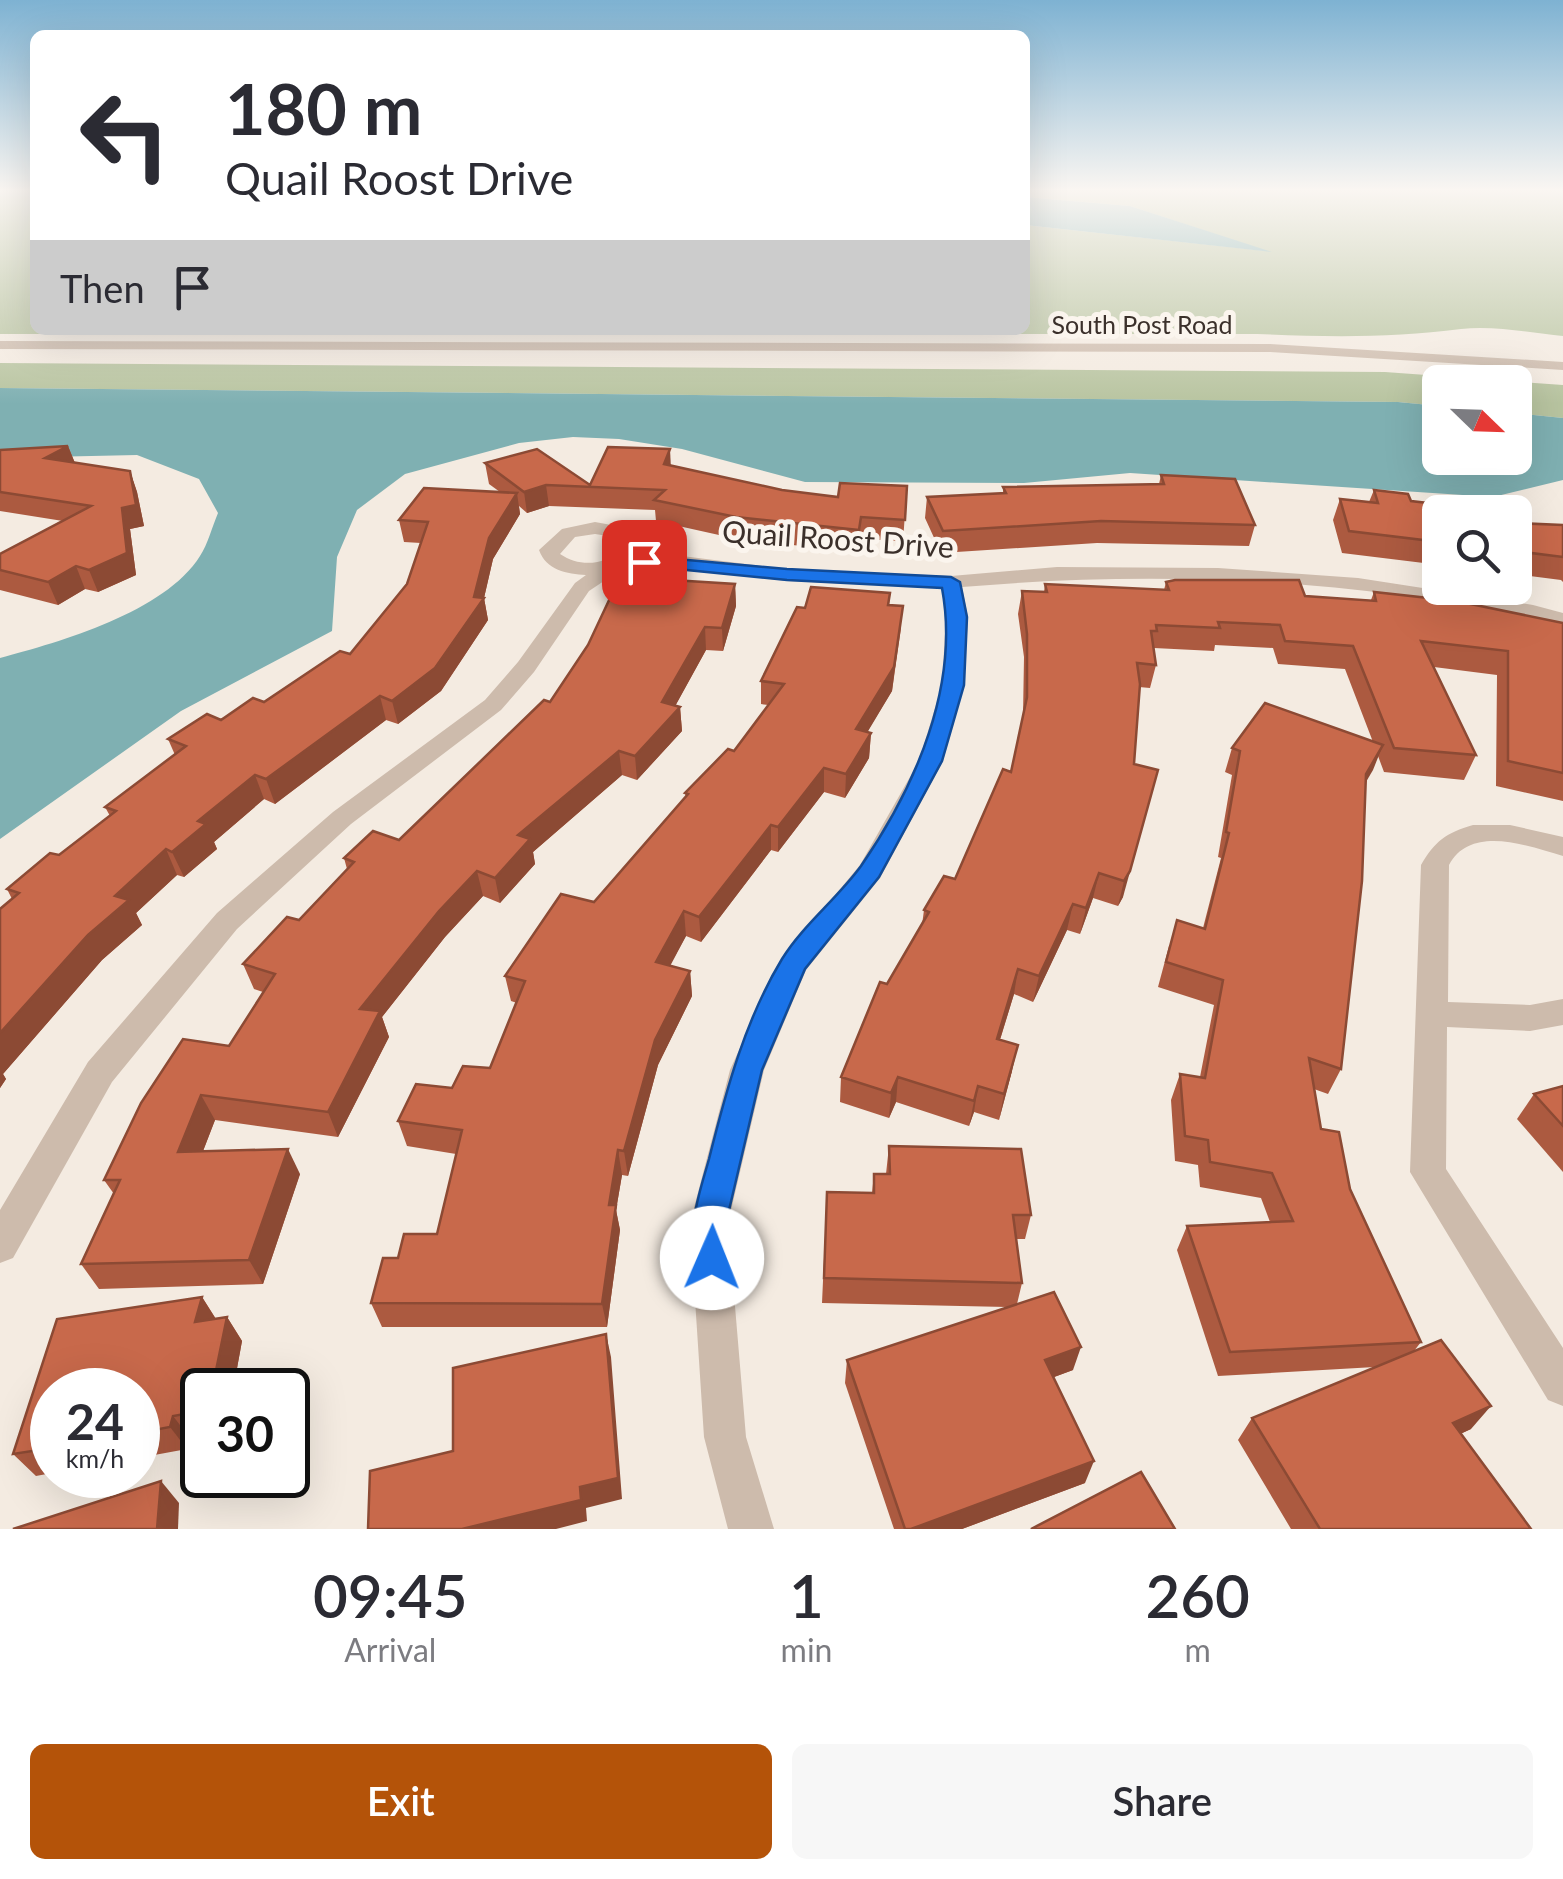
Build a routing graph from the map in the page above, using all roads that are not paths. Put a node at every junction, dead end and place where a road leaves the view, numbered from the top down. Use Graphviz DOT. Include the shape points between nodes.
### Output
graph roads {
  1 [pos="0,345"];
  2 [pos="1563,366"];
  3 [pos="951,582"];
  4 [pos="1563,620"];
  5 [pos="1563,847"];
  6 [pos="1563,1012"];
  7 [pos="1432,1014"];
  8 [pos="0,1245"];
  9 [pos="1563,1385"];
  10 [pos="751,1529"];
  1 -- 2 [label="street, South Post Road" via="1270,348"];
  3 -- 4 [label="street, Quail Roost Drive" via="1057,573 1218,574 1358,584"];
  3 -- 8 [label="street, Quail Roost Drive" via="617,563 582,588 494,705 342,818 228,920 100,1072"];
  3 -- 10 [label="street" via="954,685 931,761 870,871 793,964 746,1070 709,1223 724,1437"];
  5 -- 7 [label="street" via="1482,833 1454,838 1440,849"];
  6 -- 7 [label="street" via="1530,1018"];
  7 -- 9 [label="street" via="1428,1172"];
}
